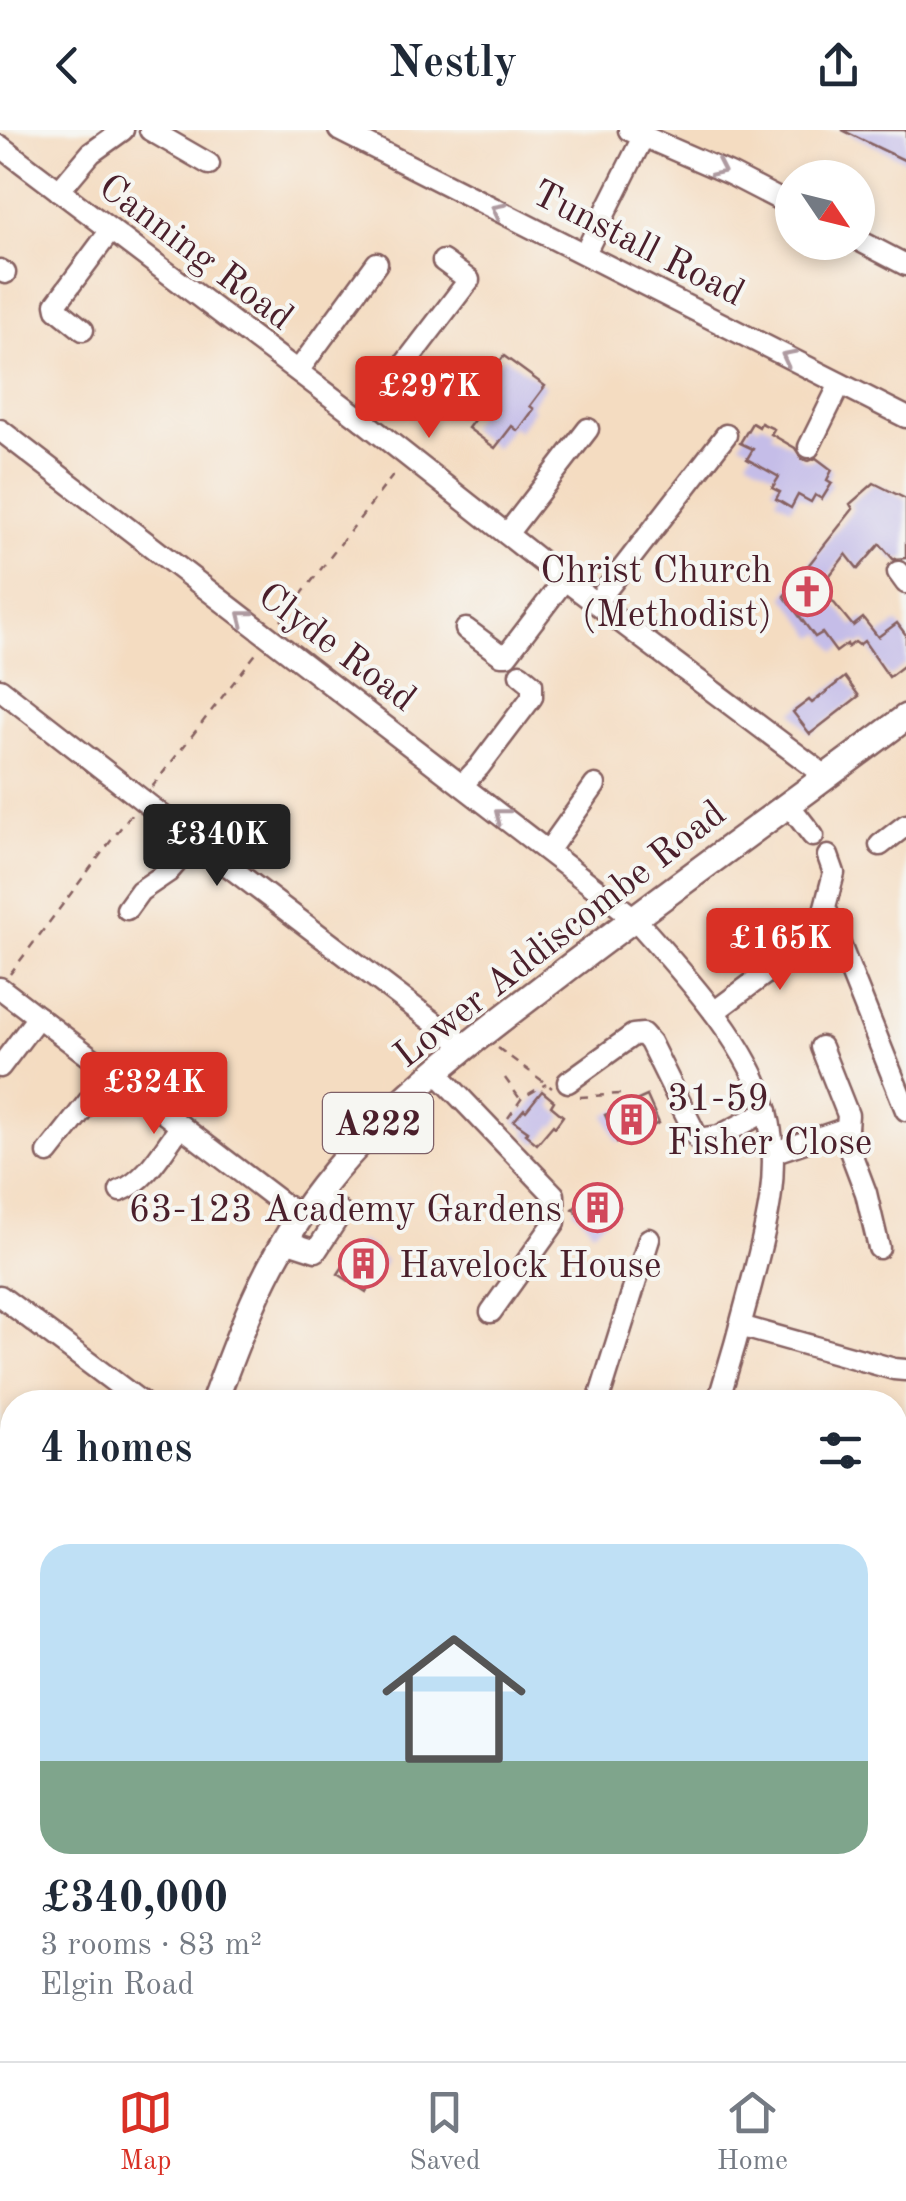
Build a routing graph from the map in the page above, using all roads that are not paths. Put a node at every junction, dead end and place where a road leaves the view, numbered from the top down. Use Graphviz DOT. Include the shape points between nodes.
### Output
graph roads {
  1 [pos="122,130"];
  2 [pos="150,130"];
  3 [pos="340,130"];
  4 [pos="637,133"];
  5 [pos="0,146"];
  6 [pos="209,164"];
  7 [pos="59,191"];
  8 [pos="775,198"];
  9 [pos="111,230"];
  10 [pos="875,249"];
  11 [pos="585,253"];
  12 [pos="443,261"];
  13 [pos="377,263"];
  14 [pos="906,265"];
  15 [pos="83,330"];
  16 [pos="298,371"];
  17 [pos="840,384"];
  18 [pos="906,418"];
  19 [pos="362,420"];
  20 [pos="588,428"];
  21 [pos="0,430"];
  22 [pos="726,435"];
  23 [pos="808,447"];
  24 [pos="507,534"];
  25 [pos="565,580"];
  26 [pos="596,603"];
  27 [pos="466,629"];
  28 [pos="520,674"];
  29 [pos="0,689"];
  30 [pos="906,717"];
  31 [pos="827,777"];
  32 [pos="462,785"];
  33 [pos="595,785"];
  34 [pos="789,805"];
  35 [pos="906,825"];
  36 [pos="812,836"];
  37 [pos="195,840"];
  38 [pos="880,845"];
  39 [pos="548,851"];
  40 [pos="828,856"];
  41 [pos="127,908"];
  42 [pos="634,918"];
  43 [pos="816,935"];
  44 [pos="6,979"];
  45 [pos="714,1012"];
  46 [pos="38,1017"];
  47 [pos="473,1040"];
  48 [pos="821,1047"];
  49 [pos="0,1067"];
  50 [pos="436,1072"];
  51 [pos="111,1073"];
  52 [pos="568,1091"];
  53 [pos="906,1110"];
  54 [pos="767,1111"];
  55 [pos="181,1126"];
  56 [pos="847,1128"];
  57 [pos="775,1152"];
  58 [pos="48,1153"];
  59 [pos="120,1191"];
  60 [pos="319,1192"];
  61 [pos="300,1216"];
  62 [pos="649,1239"];
  63 [pos="285,1242"];
  64 [pos="879,1248"];
  65 [pos="0,1296"];
  66 [pos="491,1312"];
  67 [pos="740,1326"];
  68 [pos="905,1370"];
  69 [pos="125,1390"];
  70 [pos="218,1390"];
  71 [pos="602,1390"];
  72 [pos="721,1390"];
  1 -- 7 [label="street" via="91,153"];
  2 -- 6 [label="street"];
  11 -- 3 [label="street, Tunstall Road, one-way"];
  4 -- 8 [label="street, one-way"];
  4 -- 11 [label="street"];
  5 -- 7 [label="street, Canning Road"];
  7 -- 9 [label="street, Canning Road"];
  9 -- 15 [label="street" via="56,304"];
  9 -- 16 [label="street, Canning Road"];
  10 -- 14 [label="street"];
  17 -- 11 [label="street, Tunstall Road, one-way"];
  12 -- 19 [label="street" via="469,280"];
  13 -- 16 [label="street"];
  16 -- 19 [label="street, Canning Road"];
  17 -- 18 [label="street, Tunstall Road"];
  17 -- 23 [label="street"];
  19 -- 24 [label="street, Canning Road"];
  20 -- 24 [label="street"];
  32 -- 21 [label="street, Clyde Road, one-way"];
  22 -- 26 [label="street"];
  24 -- 25 [label="street, Canning Road"];
  25 -- 26 [label="street, Canning Road"];
  25 -- 27 [label="street" via="507,655"];
  26 -- 31 [label="street, Canning Road"];
  28 -- 32 [label="street" via="532,684 532,697"];
  29 -- 37 [label="street"];
  30 -- 31 [label="main road, Lower Addiscombe Road / A222"];
  31 -- 34 [label="main road, Lower Addiscombe Road / A222"];
  39 -- 32 [label="street, Clyde Road, one-way"];
  33 -- 39 [label="street"];
  34 -- 36 [label="street"];
  34 -- 42 [label="main road, Lower Addiscombe Road / A222"];
  35 -- 38 [label="street"];
  37 -- 41 [label="street"];
  37 -- 47 [label="street"];
  39 -- 42 [label="street, Clyde Road"];
  40 -- 53 [label="street" via="834,873 825,907"];
  42 -- 45 [label="street, Clyde Road"];
  42 -- 47 [label="main road, Lower Addiscombe Road / A222"];
  43 -- 45 [label="street"];
  44 -- 46 [label="street"];
  45 -- 54 [label="street, Clyde Road"];
  46 -- 49 [label="street"];
  46 -- 51 [label="street"];
  47 -- 50 [label="main road, Lower Addiscombe Road / A222"];
  48 -- 56 [label="street"];
  50 -- 60 [label="main road, Lower Addiscombe Road / A222" via="369,1131"];
  50 -- 66 [label="street" via="554,1195 555,1222"];
  51 -- 55 [label="street"];
  51 -- 58 [label="street"];
  52 -- 54 [label="street" via="633,1035 643,1034 698,1139 719,1136"];
  54 -- 57 [label="street, Clyde Road"];
  55 -- 59 [label="street" via="142,1176"];
  55 -- 61 [label="street"];
  56 -- 57 [label="street"];
  56 -- 64 [label="street"];
  57 -- 67 [label="street, Clyde Road" via="764,1236"];
  60 -- 61 [label="main road, Lower Addiscombe Road / A222"];
  60 -- 63 [label="street" via="341,1213 316,1251"];
  61 -- 63 [label="main road, Lower Addiscombe Road / A222"];
  62 -- 71 [label="street"];
  63 -- 70 [label="main road, Lower Addiscombe Road / A222"];
  65 -- 69 [label="street"];
  67 -- 68 [label="street"];
  67 -- 72 [label="street, Clyde Road"];
}
